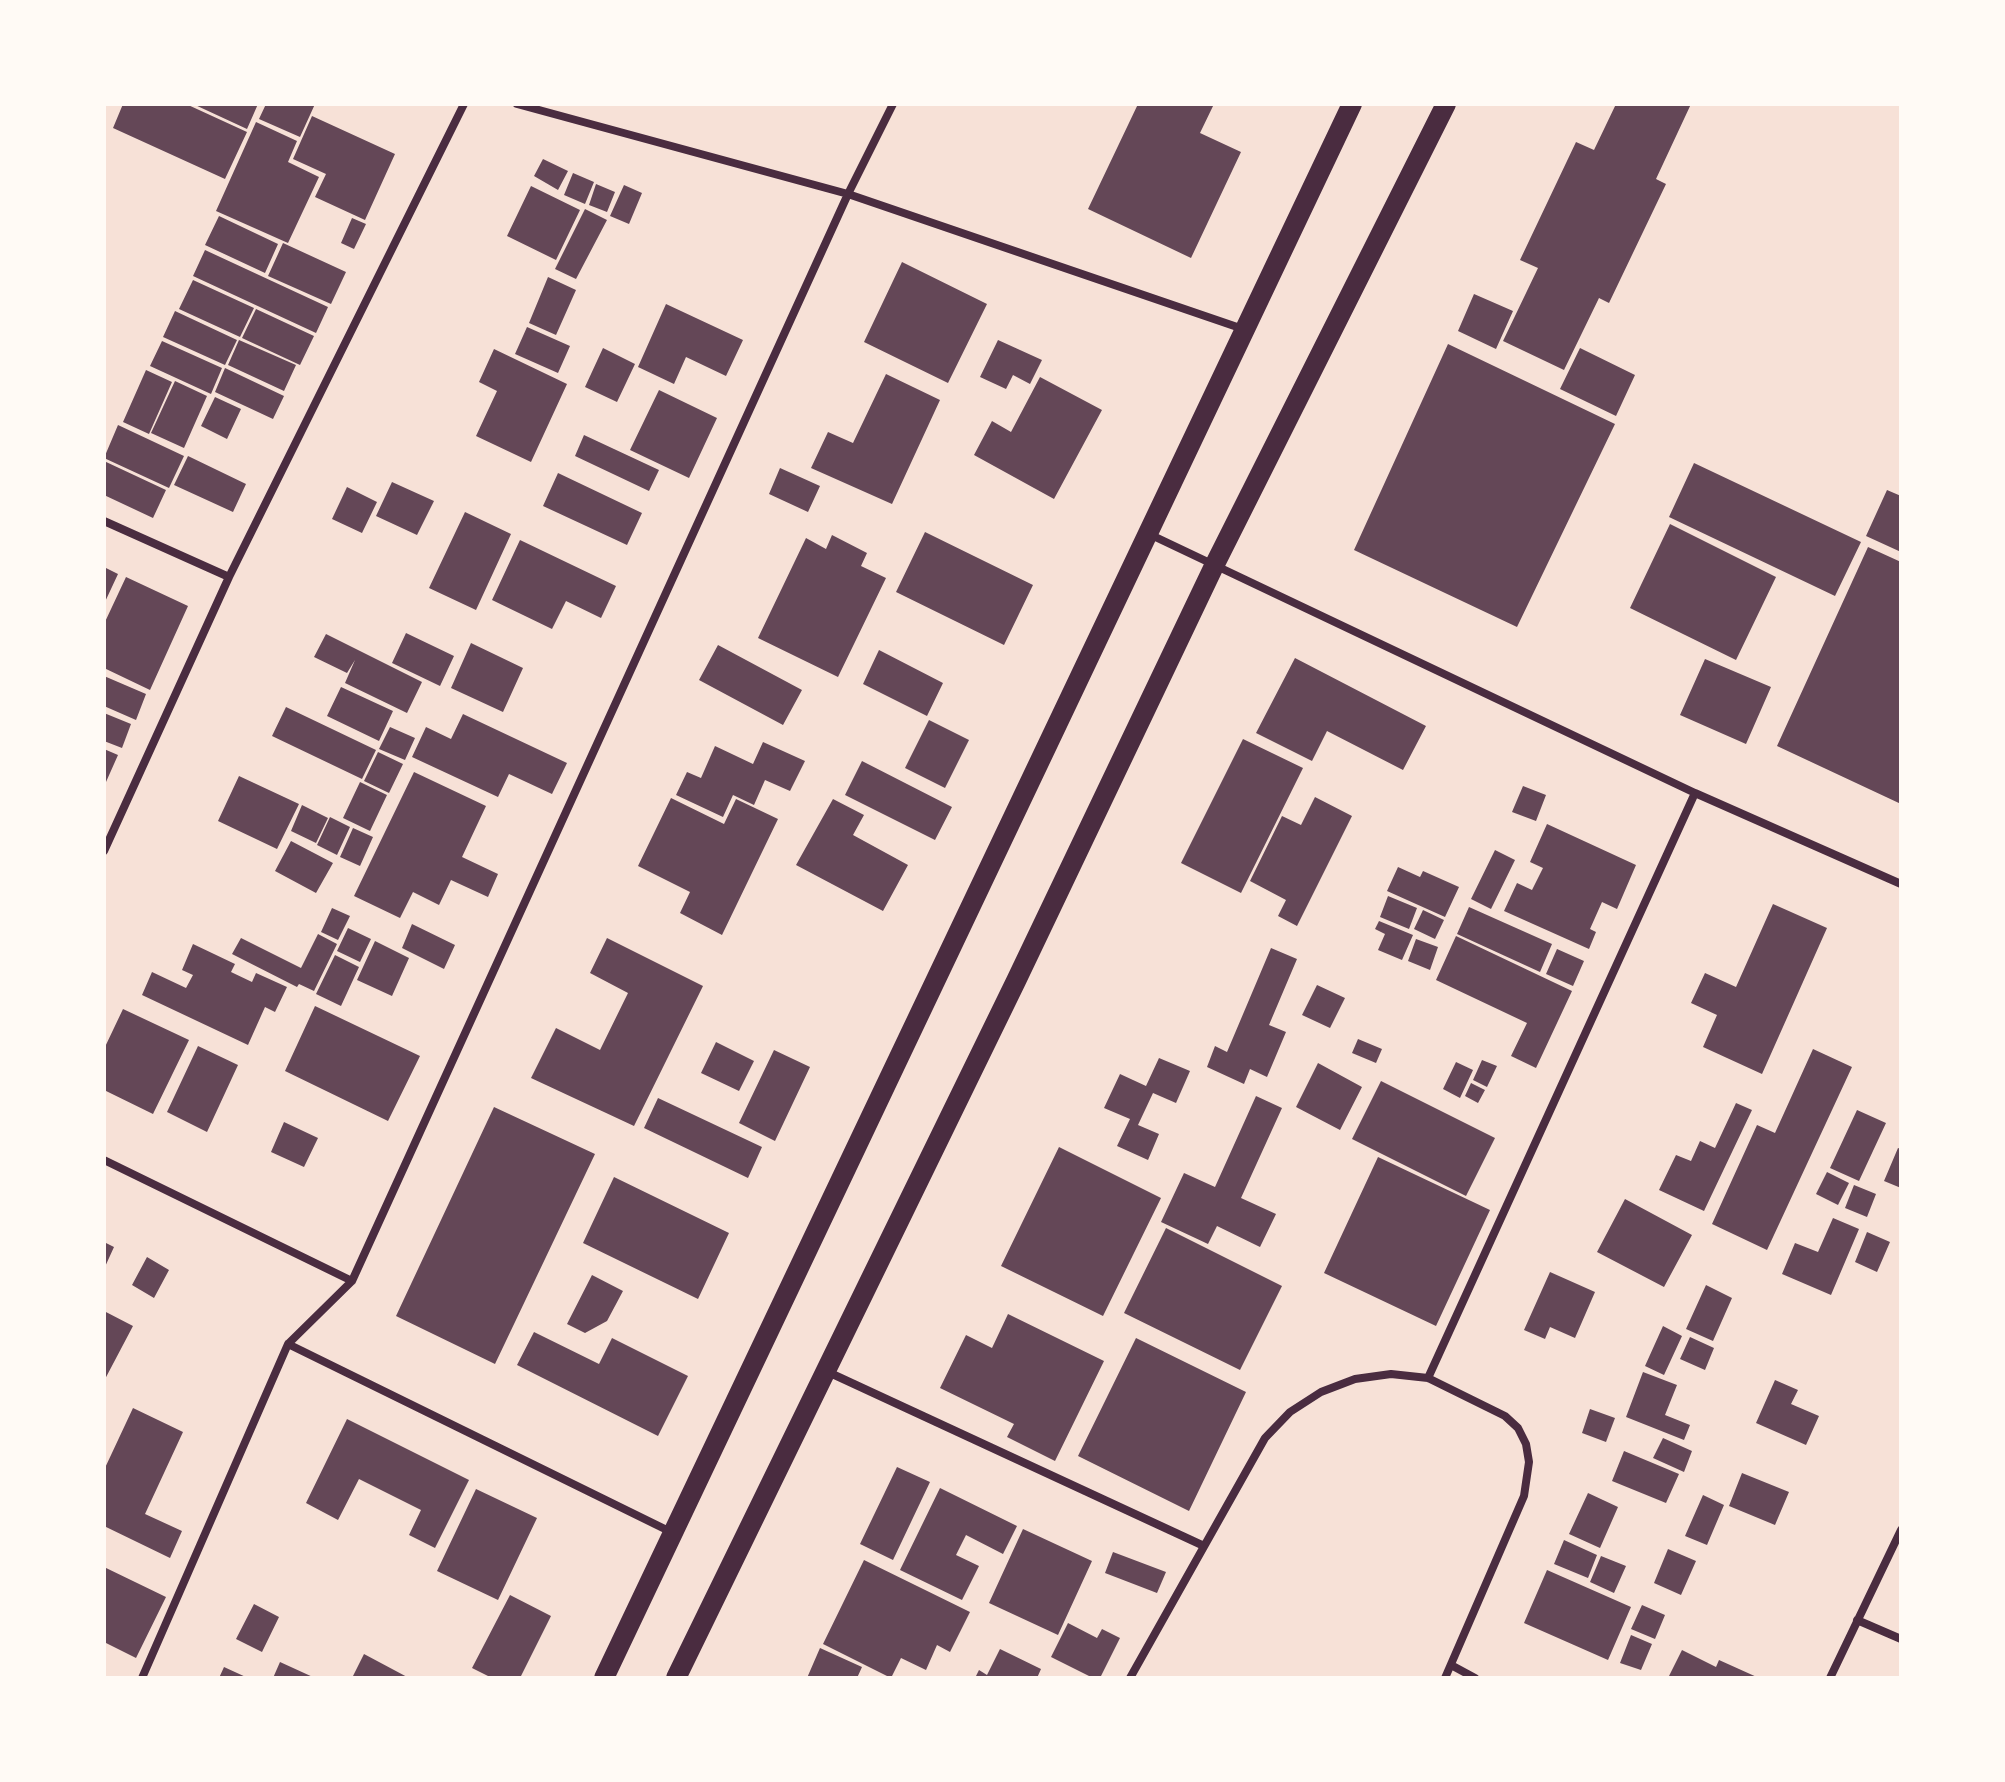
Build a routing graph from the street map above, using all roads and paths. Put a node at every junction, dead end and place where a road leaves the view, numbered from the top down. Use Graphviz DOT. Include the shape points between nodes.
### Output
graph roads {
  1 [pos="464,104"];
  2 [pos="517,104"];
  3 [pos="893,104"];
  4 [pos="1352,104"];
  5 [pos="1446,104"];
  6 [pos="848,194"];
  7 [pos="1246,330"];
  8 [pos="104,521"];
  9 [pos="1149,534"];
  10 [pos="1215,564"];
  11 [pos="229,577"];
  12 [pos="1695,793"];
  13 [pos="104,851"];
  14 [pos="1901,884"];
  15 [pos="104,1160"];
  16 [pos="352,1281"];
  17 [pos="288,1344"];
  18 [pos="825,1370"];
  19 [pos="1428,1378"];
  20 [pos="1901,1530"];
  21 [pos="673,1533"];
  22 [pos="1204,1546"];
  23 [pos="1857,1620"];
  24 [pos="1901,1639"];
  25 [pos="1451,1665"];
  26 [pos="142,1678"];
  27 [pos="604,1678"];
  28 [pos="676,1678"];
  29 [pos="1130,1678"];
  30 [pos="1445,1678"];
  31 [pos="1475,1678"];
  32 [pos="1830,1678"];
  1 -- 11 [label="street"];
  2 -- 6 [label="street"];
  3 -- 6 [label="street"];
  4 -- 7 [label="main road"];
  5 -- 10 [label="main road"];
  6 -- 7 [label="street"];
  6 -- 16 [label="street"];
  7 -- 9 [label="main road"];
  8 -- 11 [label="street"];
  9 -- 10 [label="street"];
  9 -- 21 [label="main road"];
  10 -- 12 [label="street"];
  10 -- 18 [label="main road"];
  11 -- 13 [label="street"];
  12 -- 14 [label="street"];
  12 -- 19 [label="street"];
  15 -- 16 [label="street"];
  16 -- 17 [label="street"];
  17 -- 21 [label="street"];
  17 -- 26 [label="street"];
  18 -- 22 [label="street"];
  18 -- 28 [label="main road"];
  19 -- 22 [label="street" via="1391,1374 1355,1379 1290,1412 1265,1438"];
  19 -- 25 [label="street" via="1505,1416 1518,1428 1529,1462 1524,1496"];
  20 -- 23 [label="street"];
  21 -- 27 [label="main road"];
  22 -- 29 [label="street"];
  23 -- 24 [label="street"];
  23 -- 32 [label="street"];
  25 -- 30 [label="street"];
  25 -- 31 [label="street"];
}
